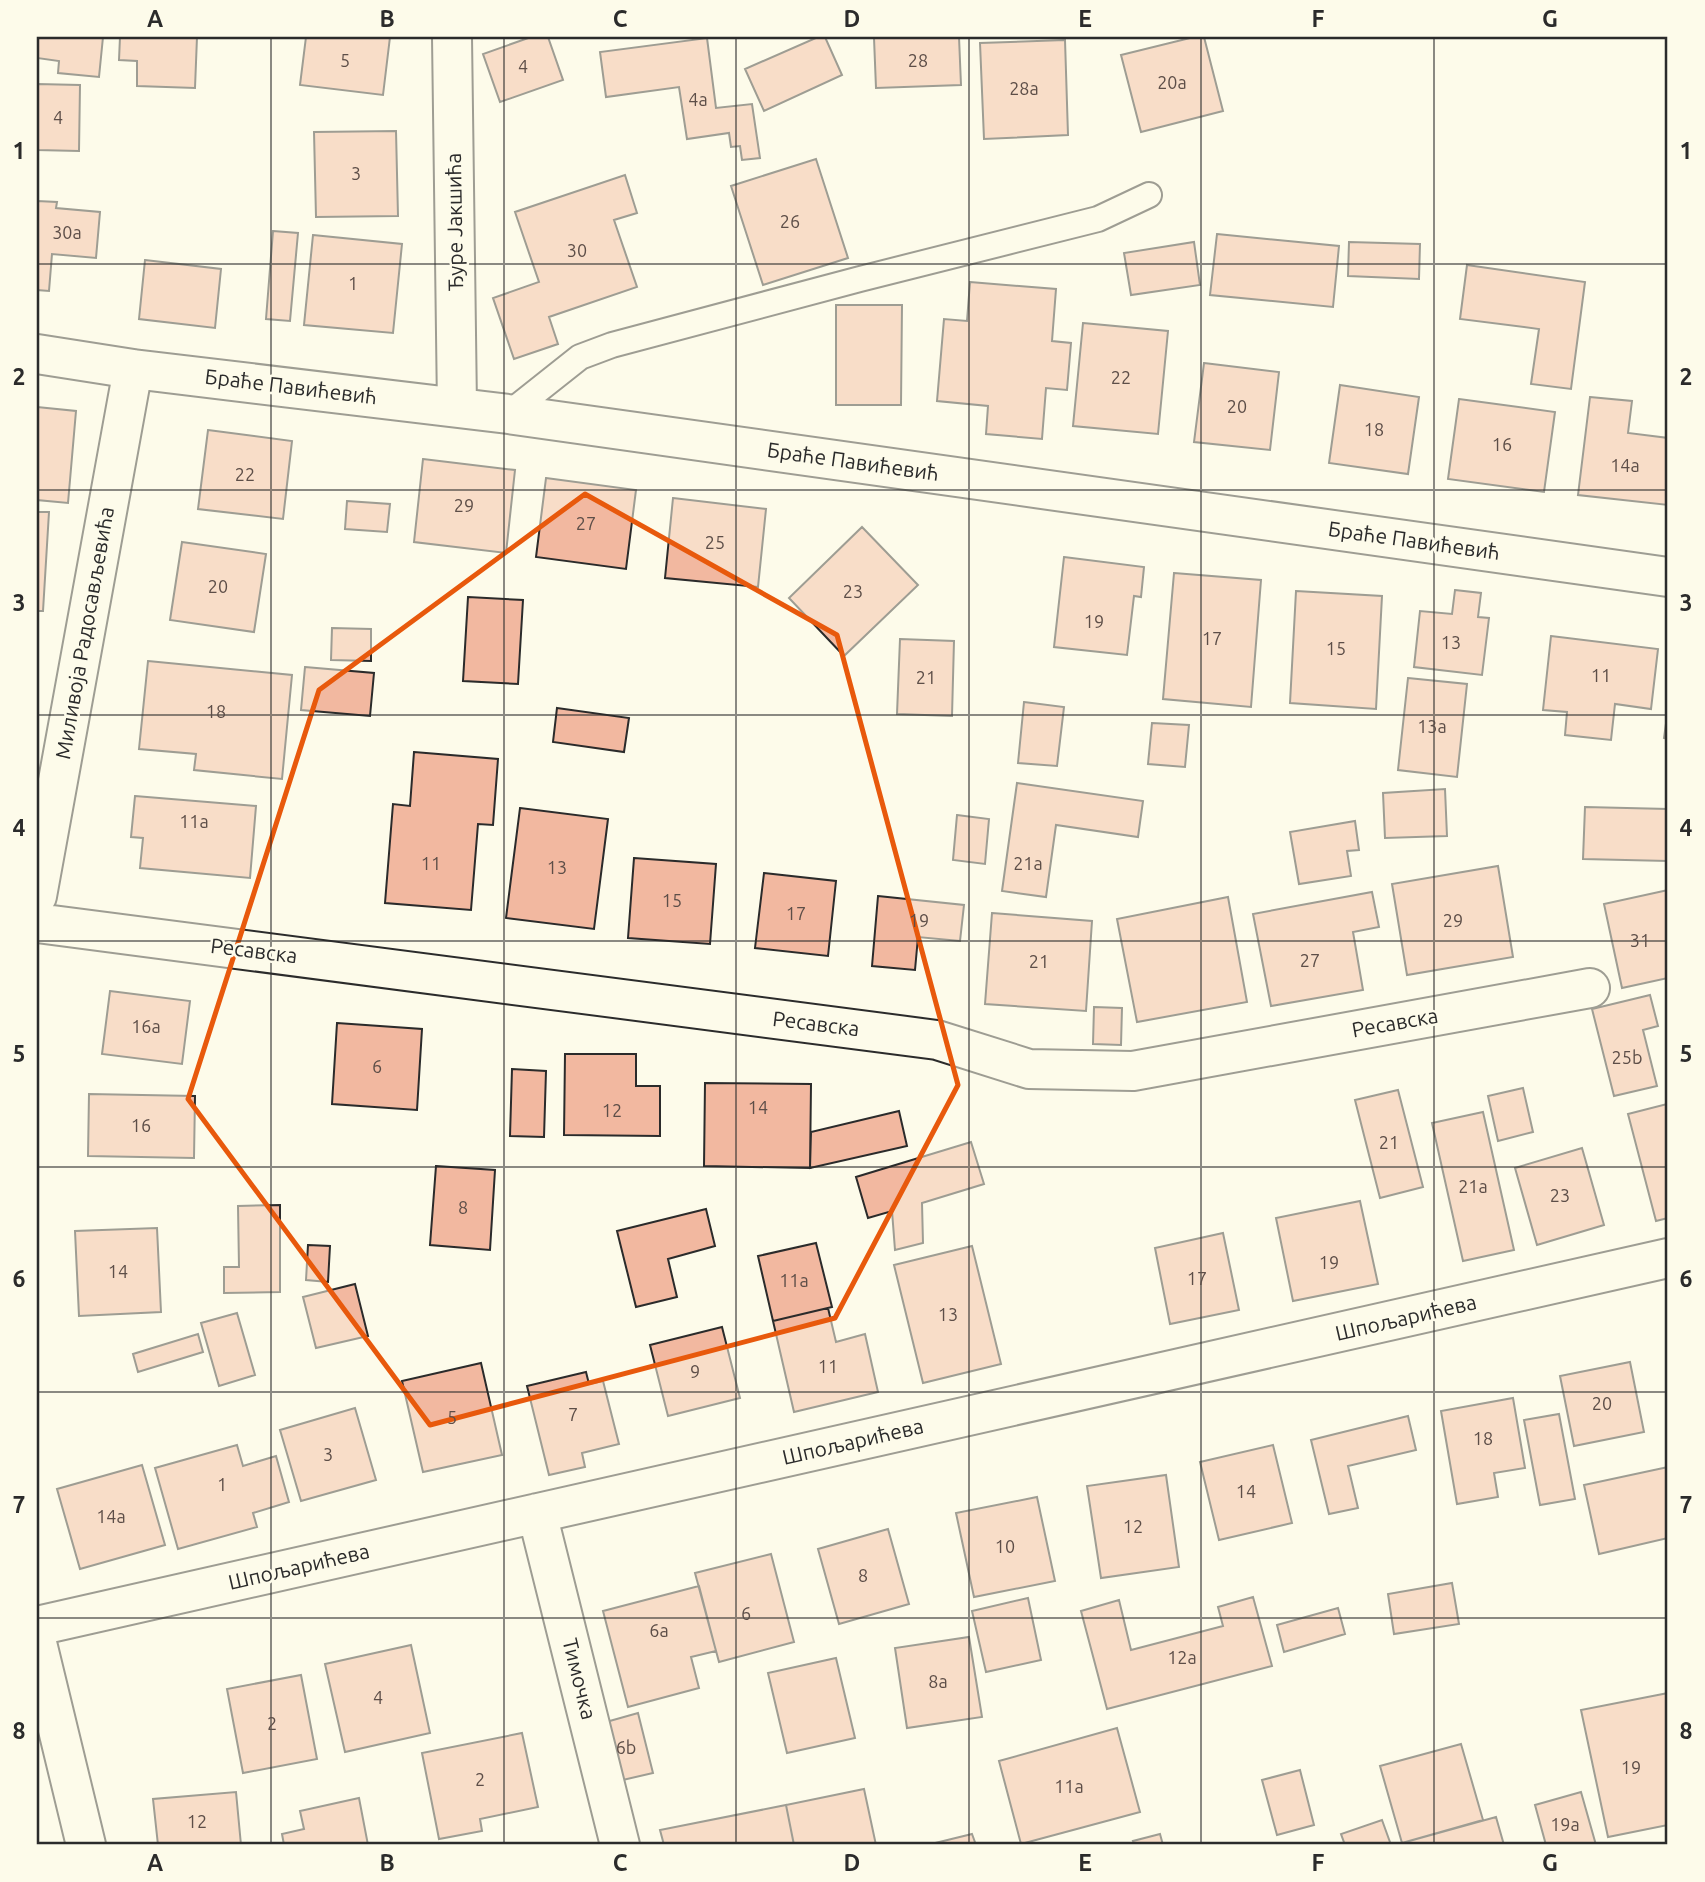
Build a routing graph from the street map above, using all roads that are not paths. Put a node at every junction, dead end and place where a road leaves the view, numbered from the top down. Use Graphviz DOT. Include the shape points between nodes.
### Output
graph roads {
  1 [pos="452,37"];
  2 [pos="1150,195"];
  3 [pos="37,354"];
  4 [pos="133,369"];
  5 [pos="457,407"];
  6 [pos="508,414"];
  7 [pos="1668,577"];
  8 [pos="37,896"];
  9 [pos="37,923"];
  10 [pos="1590,988"];
  11 [pos="1668,1258"];
  12 [pos="537,1513"];
  13 [pos="37,1626"];
  14 [pos="37,1643"];
  15 [pos="86,1845"];
  16 [pos="620,1845"];
  1 -- 5 [label="street, Ђуре Јакшића"];
  2 -- 6 [label="lane" via="1098,219 611,345 580,356"];
  3 -- 4 [label="street, Браће Павићевић"];
  4 -- 5 [label="street, Браће Павићевић"];
  4 -- 8 [label="street, Миливоја Радосављевића"];
  5 -- 6 [label="street, Браће Павићевић"];
  6 -- 7 [label="street, Браће Павићевић"];
  9 -- 10 [label="street, Ресавска" via="937,1040 1029,1069 1133,1071"];
  11 -- 12 [label="street, Шпољарићева"];
  12 -- 13 [label="street, Шпољарићева"];
  12 -- 16 [label="street, Тимочка"];
  14 -- 15 [label="street"];
}
